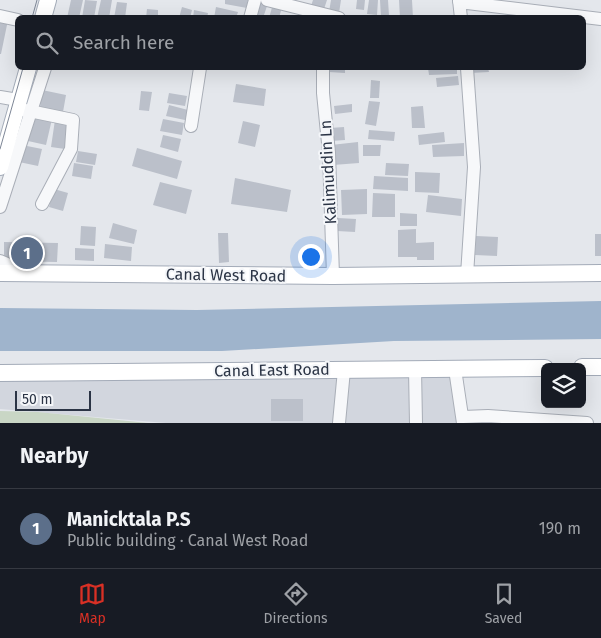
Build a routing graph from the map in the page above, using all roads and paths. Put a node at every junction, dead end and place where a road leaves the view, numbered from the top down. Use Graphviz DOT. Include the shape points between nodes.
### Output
graph roads {
  1 [pos="255,0"];
  2 [pos="267,0"];
  3 [pos="459,1"];
  4 [pos="251,15"];
  5 [pos="325,15"];
  6 [pos="461,15"];
  7 [pos="569,15"];
  8 [pos="0,16"];
  9 [pos="586,17"];
  10 [pos="15,19"];
  11 [pos="601,19"];
  12 [pos="28,70"];
  13 [pos="44,70"];
  14 [pos="200,70"];
  15 [pos="323,70"];
  16 [pos="467,70"];
  17 [pos="0,97"];
  18 [pos="21,106"];
  19 [pos="191,126"];
  20 [pos="0,167"];
  21 [pos="42,204"];
  22 [pos="0,207"];
  23 [pos="0,261"];
  24 [pos="68,267"];
  25 [pos="0,273"];
  26 [pos="601,273"];
  27 [pos="467,275"];
  28 [pos="333,276"];
  29 [pos="586,367"];
  30 [pos="601,367"];
  31 [pos="541,368"];
  32 [pos="415,369"];
  33 [pos="455,369"];
  34 [pos="344,370"];
  35 [pos="0,373"];
  36 [pos="463,420"];
  37 [pos="339,423"];
  38 [pos="416,423"];
  39 [pos="587,423"];
  1 -- 4 [label="street"];
  2 -- 5 [label="street"];
  3 -- 6 [label="street"];
  3 -- 7 [label="street"];
  8 -- 10 [label="street"];
  9 -- 11 [label="street"];
  12 -- 18 [label="main road"];
  13 -- 18 [label="street"];
  14 -- 19 [label="street"];
  15 -- 28 [label="street, Kalimuddin Ln"];
  16 -- 27 [label="street" via="474,166"];
  17 -- 18 [label="street"];
  18 -- 20 [label="main road"];
  18 -- 21 [label="street" via="73,120 71,149"];
  18 -- 22 [label="street"];
  23 -- 24 [label="street" via="14,266"];
  25 -- 28 [label="main road, Canal West Road"];
  26 -- 27 [label="main road, Canal West Road"];
  27 -- 28 [label="main road, Canal West Road"];
  29 -- 30 [label="main road"];
  31 -- 33 [label="main road, Canal East Road"];
  32 -- 33 [label="main road, Canal East Road"];
  32 -- 34 [label="main road, Canal East Road"];
  32 -- 38 [label="street"];
  33 -- 36 [label="street"];
  34 -- 35 [label="main road, Canal East Road"];
  34 -- 37 [label="street"];
  36 -- 39 [label="street" via="488,416"];
}
